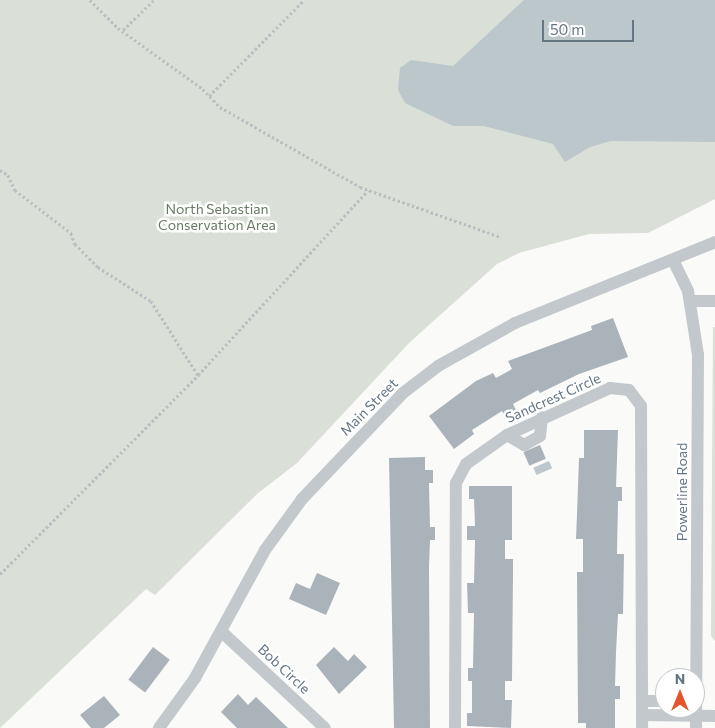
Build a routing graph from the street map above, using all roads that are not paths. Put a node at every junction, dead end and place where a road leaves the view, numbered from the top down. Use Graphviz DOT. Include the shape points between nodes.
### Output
graph roads {
  1 [pos="715,242"];
  2 [pos="674,260"];
  3 [pos="691,301"];
  4 [pos="715,301"];
  5 [pos="223,633"];
  6 [pos="696,668"];
  7 [pos="642,701"];
  8 [pos="655,701"];
  9 [pos="715,716"];
  10 [pos="642,722"];
  11 [pos="696,722"];
  12 [pos="159,728"];
  13 [pos="325,728"];
  14 [pos="455,728"];
  1 -- 2 [label="street, Main Street"];
  2 -- 3 [label="street, Powerline Road"];
  2 -- 5 [label="street, Main Street" via="508,326 438,366 403,393 302,498 265,550"];
  3 -- 4 [label="street"];
  3 -- 6 [label="street, Powerline Road" via="698,355"];
  5 -- 12 [label="street, Main Street"];
  5 -- 13 [label="street, Bob Circle"];
  7 -- 8 [label="street"];
  7 -- 10 [label="street, Sandcrest Circle"];
  7 -- 14 [label="street, Sandcrest Circle" via="641,406 629,390 610,388 507,435 466,464 456,483"];
  9 -- 11 [label="street, Sandcrest Circle"];
  10 -- 11 [label="street, Sandcrest Circle"];
}
